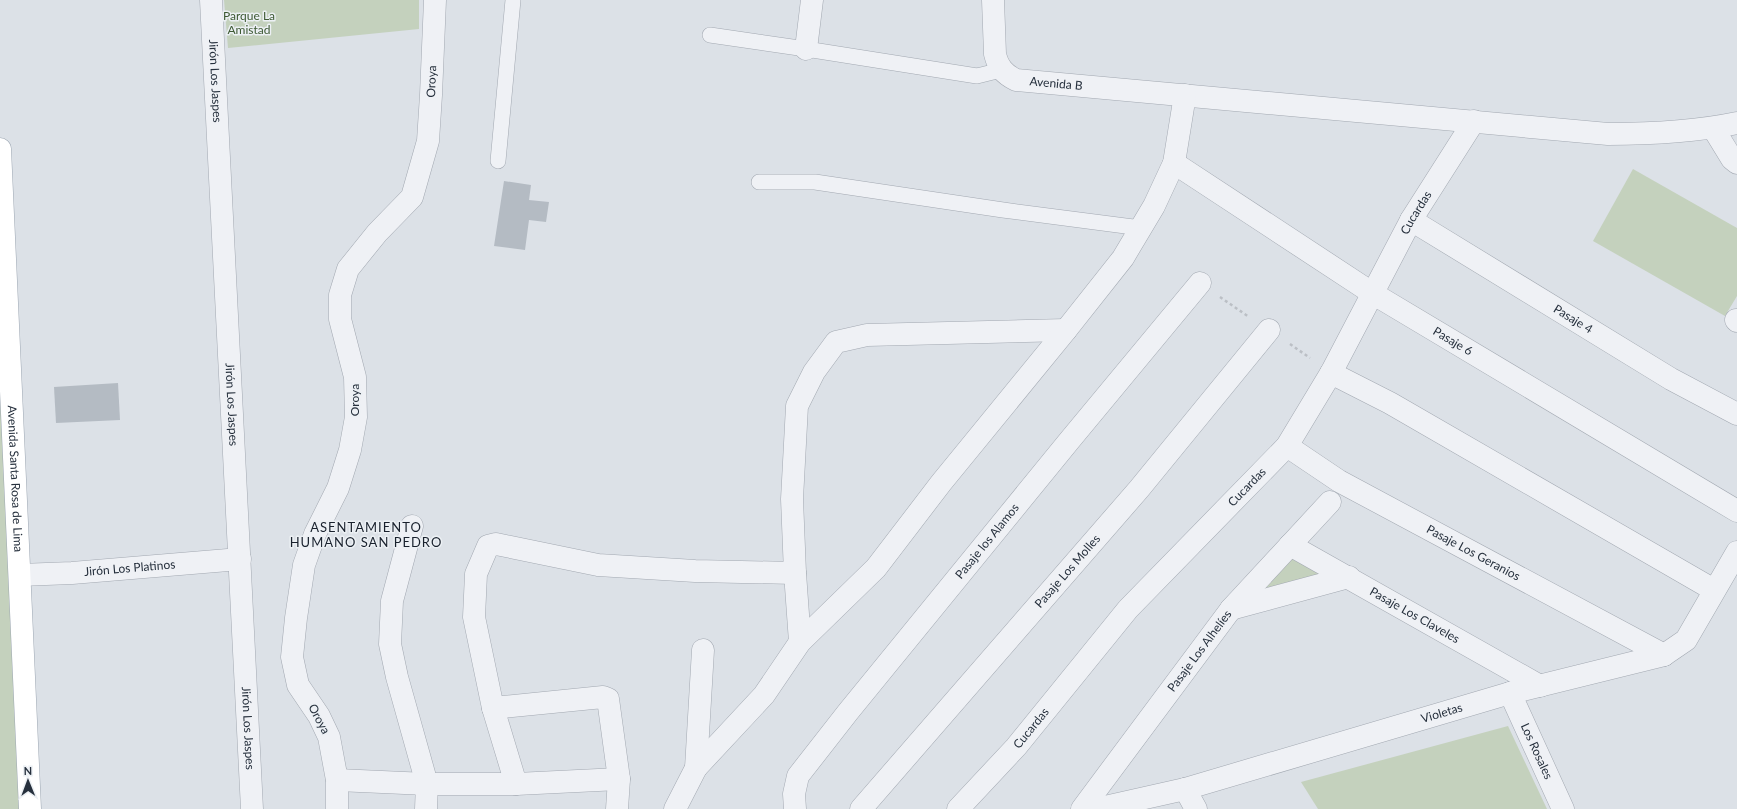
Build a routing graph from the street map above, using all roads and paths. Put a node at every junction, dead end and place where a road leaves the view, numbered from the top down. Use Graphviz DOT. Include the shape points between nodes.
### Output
graph roads {
  1 [pos="211,0"];
  2 [pos="434,0"];
  3 [pos="513,0"];
  4 [pos="812,0"];
  5 [pos="993,0"];
  6 [pos="710,35"];
  7 [pos="806,49"];
  8 [pos="1001,70"];
  9 [pos="1185,95"];
  10 [pos="1474,121"];
  11 [pos="1737,123"];
  12 [pos="1713,128"];
  13 [pos="0,149"];
  14 [pos="498,161"];
  15 [pos="1174,163"];
  16 [pos="1737,163"];
  17 [pos="759,182"];
  18 [pos="1411,220"];
  19 [pos="1141,228"];
  20 [pos="1200,283"];
  21 [pos="1372,293"];
  22 [pos="1066,330"];
  23 [pos="1269,330"];
  24 [pos="1331,373"];
  25 [pos="1737,414"];
  26 [pos="1286,446"];
  27 [pos="1330,502"];
  28 [pos="1737,511"];
  29 [pos="412,526"];
  30 [pos="1290,545"];
  31 [pos="1737,552"];
  32 [pos="240,559"];
  33 [pos="795,573"];
  34 [pos="20,575"];
  35 [pos="1349,577"];
  36 [pos="1714,590"];
  37 [pos="1231,609"];
  38 [pos="800,642"];
  39 [pos="703,650"];
  40 [pos="1664,655"];
  41 [pos="1540,686"];
  42 [pos="1510,693"];
  43 [pos="492,708"];
  44 [pos="696,768"];
  45 [pos="619,779"];
  46 [pos="337,780"];
  47 [pos="427,784"];
  48 [pos="516,784"];
  49 [pos="1185,789"];
  50 [pos="30,809"];
  51 [pos="252,809"];
  52 [pos="337,809"];
  53 [pos="426,809"];
  54 [pos="617,809"];
  55 [pos="675,809"];
  56 [pos="795,809"];
  57 [pos="861,809"];
  58 [pos="958,809"];
  59 [pos="1082,809"];
  60 [pos="1096,809"];
  61 [pos="1196,809"];
  62 [pos="1563,809"];
  1 -- 32 [label="street, Jirón Los Jaspes"];
  2 -- 46 [label="street, Oroya" via="428,141 412,197 348,269 340,295 340,319 355,377 356,417 350,450 338,488 315,534 304,565 296,618 292,658 298,685 319,716 329,737"];
  3 -- 14 [label="lane"];
  4 -- 7 [label="street"];
  5 -- 8 [label="street" via="995,54"];
  6 -- 7 [label="lane"];
  7 -- 8 [label="lane" via="977,76"];
  8 -- 9 [label="street, Avenida B" via="1016,80"];
  9 -- 10 [label="street, Avenida B"];
  9 -- 15 [label="street"];
  10 -- 12 [label="street, Avenida B" via="1608,134 1672,133"];
  10 -- 18 [label="street, Cucardas"];
  11 -- 12 [label="street, Avenida B"];
  12 -- 16 [label="street"];
  13 -- 34 [label="main road, Avenida Santa Rosa de Lima"];
  15 -- 19 [label="street"];
  15 -- 21 [label="street, Pasaje 6"];
  17 -- 19 [label="lane" via="815,182"];
  18 -- 21 [label="street, Cucardas"];
  18 -- 25 [label="street, Pasaje 4" via="1671,379"];
  19 -- 22 [label="street" via="1123,258"];
  20 -- 56 [label="street, Pasaje los Alamos" via="798,776 794,794"];
  21 -- 24 [label="street, Cucardas"];
  21 -- 28 [label="street, Pasaje 6"];
  22 -- 33 [label="street" via="867,335 836,342 814,372 797,406 792,499"];
  22 -- 38 [label="street" via="941,483 876,568"];
  23 -- 57 [label="street, Pasaje Los Molles" via="1139,489"];
  24 -- 26 [label="street, Cucardas"];
  24 -- 36 [label="street" via="1390,403"];
  26 -- 40 [label="street, Pasaje Los Geranios" via="1340,481"];
  26 -- 58 [label="street, Cucardas" via="1128,610 1016,747"];
  27 -- 30 [label="street, Pasaje Los Alhelíes"];
  29 -- 47 [label="street" via="392,601 390,644"];
  30 -- 35 [label="street, Pasaje Los Claveles"];
  30 -- 37 [label="street, Pasaje Los Alhelíes"];
  31 -- 36 [label="street, Violetas"];
  32 -- 34 [label="street, Jirón Los Platinos"];
  32 -- 51 [label="street, Jirón Los Jaspes"];
  33 -- 38 [label="street"];
  33 -- 43 [label="street" via="695,571 598,565 496,544 488,546 476,574 474,617"];
  34 -- 50 [label="main road, Avenida Santa Rosa de Lima"];
  35 -- 37 [label="street"];
  35 -- 41 [label="street, Pasaje Los Claveles"];
  36 -- 40 [label="street, Violetas" via="1686,640"];
  37 -- 59 [label="street, Pasaje Los Alhelíes"];
  38 -- 44 [label="street" via="764,695"];
  39 -- 44 [label="street"];
  40 -- 41 [label="street, Violetas"];
  41 -- 42 [label="street, Violetas"];
  42 -- 49 [label="street, Violetas"];
  42 -- 62 [label="street, Los Rosales"];
  43 -- 45 [label="street" via="604,697 608,699"];
  43 -- 48 [label="street"];
  44 -- 55 [label="street"];
  45 -- 48 [label="street"];
  45 -- 54 [label="street"];
  46 -- 47 [label="street"];
  46 -- 52 [label="street, Oroya"];
  47 -- 48 [label="street"];
  47 -- 53 [label="street"];
  49 -- 60 [label="street, Violetas"];
  49 -- 61 [label="street"];
}
